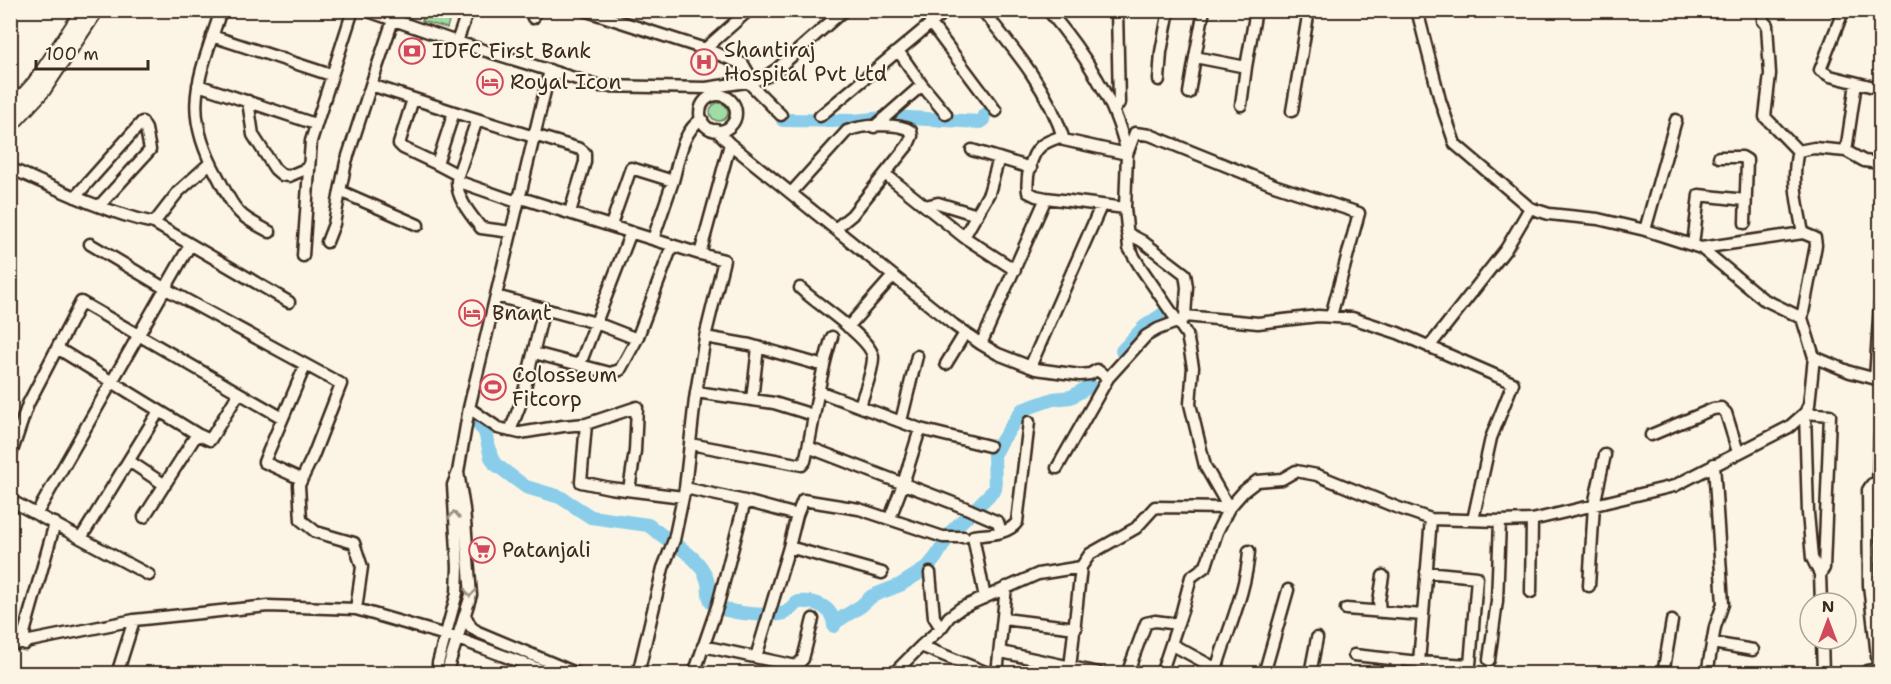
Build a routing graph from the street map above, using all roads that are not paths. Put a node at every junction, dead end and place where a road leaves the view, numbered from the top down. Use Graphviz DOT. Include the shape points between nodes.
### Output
graph roads {
  1 [pos="84,10"];
  2 [pos="96,10"];
  3 [pos="221,10"];
  4 [pos="365,10"];
  5 [pos="468,10"];
  6 [pos="584,10"];
  7 [pos="749,10"];
  8 [pos="844,10"];
  9 [pos="947,10"];
  10 [pos="982,10"];
  11 [pos="1048,10"];
  12 [pos="1117,10"];
  13 [pos="1169,10"];
  14 [pos="1204,10"];
  15 [pos="1256,10"];
  16 [pos="1310,10"];
  17 [pos="1417,10"];
  18 [pos="1763,10"];
  19 [pos="1835,10"];
  20 [pos="351,11"];
  21 [pos="392,22"];
  22 [pos="932,24"];
  23 [pos="212,36"];
  24 [pos="457,42"];
  25 [pos="705,49"];
  26 [pos="899,52"];
  27 [pos="1195,57"];
  28 [pos="1246,67"];
  29 [pos="550,70"];
  30 [pos="331,75"];
  31 [pos="1159,80"];
  32 [pos="751,81"];
  33 [pos="1856,83"];
  34 [pos="371,84"];
  35 [pos="198,85"];
  36 [pos="921,85"];
  37 [pos="1881,86"];
  38 [pos="708,92"];
  39 [pos="1189,93"];
  40 [pos="413,99"];
  41 [pos="248,101"];
  42 [pos="1241,105"];
  43 [pos="1114,110"];
  44 [pos="10,111"];
  45 [pos="996,111"];
  46 [pos="1292,111"];
  47 [pos="454,112"];
  48 [pos="946,114"];
  49 [pos="781,115"];
  50 [pos="820,116"];
  51 [pos="702,119"];
  52 [pos="477,120"];
  53 [pos="881,120"];
  54 [pos="1676,120"];
  55 [pos="315,123"];
  56 [pos="10,126"];
  57 [pos="716,130"];
  58 [pos="534,136"];
  59 [pos="1062,136"];
  60 [pos="730,144"];
  61 [pos="972,150"];
  62 [pos="1798,151"];
  63 [pos="1846,151"];
  64 [pos="1127,154"];
  65 [pos="1719,157"];
  66 [pos="999,158"];
  67 [pos="210,163"];
  68 [pos="1881,163"];
  69 [pos="437,164"];
  70 [pos="10,168"];
  71 [pos="308,168"];
  72 [pos="1031,168"];
  73 [pos="885,174"];
  74 [pos="458,178"];
  75 [pos="673,181"];
  76 [pos="340,191"];
  77 [pos="791,193"];
  78 [pos="75,197"];
  79 [pos="1046,198"];
  80 [pos="518,200"];
  81 [pos="1745,200"];
  82 [pos="100,206"];
  83 [pos="925,206"];
  84 [pos="1101,206"];
  85 [pos="1125,208"];
  86 [pos="1530,208"];
  87 [pos="570,212"];
  88 [pos="977,215"];
  89 [pos="1745,223"];
  90 [pos="154,224"];
  91 [pos="418,225"];
  92 [pos="611,225"];
  93 [pos="835,229"];
  94 [pos="1645,230"];
  95 [pos="270,232"];
  96 [pos="511,232"];
  97 [pos="631,232"];
  98 [pos="1127,233"];
  99 [pos="1803,233"];
  100 [pos="964,237"];
  101 [pos="653,239"];
  102 [pos="327,242"];
  103 [pos="90,244"];
  104 [pos="190,245"];
  105 [pos="672,246"];
  106 [pos="1697,247"];
  107 [pos="700,254"];
  108 [pos="303,256"];
  109 [pos="1015,270"];
  110 [pos="893,276"];
  111 [pos="800,288"];
  112 [pos="166,289"];
  113 [pos="496,296"];
  114 [pos="289,302"];
  115 [pos="1881,303"];
  116 [pos="544,308"];
  117 [pos="1331,316"];
  118 [pos="1802,318"];
  119 [pos="1182,319"];
  120 [pos="596,322"];
  121 [pos="848,327"];
  122 [pos="965,333"];
  123 [pos="139,336"];
  124 [pos="705,337"];
  125 [pos="832,337"];
  126 [pos="637,339"];
  127 [pos="981,344"];
  128 [pos="1429,346"];
  129 [pos="758,347"];
  130 [pos="57,348"];
  131 [pos="534,353"];
  132 [pos="917,356"];
  133 [pos="1814,357"];
  134 [pos="580,364"];
  135 [pos="946,364"];
  136 [pos="304,366"];
  137 [pos="824,366"];
  138 [pos="1030,367"];
  139 [pos="1108,378"];
  140 [pos="1878,379"];
  141 [pos="111,382"];
  142 [pos="818,391"];
  143 [pos="696,392"];
  144 [pos="239,393"];
  145 [pos="752,400"];
  146 [pos="860,406"];
  147 [pos="469,408"];
  148 [pos="159,411"];
  149 [pos="1805,412"];
  150 [pos="813,415"];
  151 [pos="281,417"];
  152 [pos="901,421"];
  153 [pos="1029,422"];
  154 [pos="586,424"];
  155 [pos="920,429"];
  156 [pos="510,432"];
  157 [pos="197,434"];
  158 [pos="1652,435"];
  159 [pos="1881,435"];
  160 [pos="690,444"];
  161 [pos="808,447"];
  162 [pos="989,447"];
  163 [pos="1738,452"];
  164 [pos="1605,455"];
  165 [pos="10,458"];
  166 [pos="129,461"];
  167 [pos="1714,464"];
  168 [pos="1057,468"];
  169 [pos="458,472"];
  170 [pos="301,479"];
  171 [pos="1879,482"];
  172 [pos="903,483"];
  173 [pos="165,486"];
  174 [pos="629,490"];
  175 [pos="684,492"];
  176 [pos="10,500"];
  177 [pos="745,501"];
  178 [pos="1594,505"];
  179 [pos="1229,508"];
  180 [pos="37,513"];
  181 [pos="797,515"];
  182 [pos="144,517"];
  183 [pos="890,518"];
  184 [pos="1431,519"];
  185 [pos="1473,520"];
  186 [pos="1533,520"];
  187 [pos="1500,521"];
  188 [pos="55,523"];
  189 [pos="1001,532"];
  190 [pos="964,537"];
  191 [pos="81,538"];
  192 [pos="789,547"];
  193 [pos="1869,548"];
  194 [pos="1881,548"];
  195 [pos="1249,551"];
  196 [pos="1082,567"];
  197 [pos="1426,572"];
  198 [pos="882,573"];
  199 [pos="930,573"];
  200 [pos="1820,574"];
  201 [pos="149,575"];
  202 [pos="1383,576"];
  203 [pos="1589,586"];
  204 [pos="1006,587"];
  205 [pos="1288,590"];
  206 [pos="1821,591"];
  207 [pos="1531,592"];
  208 [pos="985,598"];
  209 [pos="356,609"];
  210 [pos="1346,609"];
  211 [pos="1380,612"];
  212 [pos="465,615"];
  213 [pos="1423,615"];
  214 [pos="813,619"];
  215 [pos="1004,619"];
  216 [pos="134,620"];
  217 [pos="1672,621"];
  218 [pos="1178,624"];
  219 [pos="940,628"];
  220 [pos="1076,628"];
  221 [pos="451,636"];
  222 [pos="1317,638"];
  223 [pos="1712,643"];
  224 [pos="25,644"];
  225 [pos="1171,644"];
  226 [pos="10,645"];
  227 [pos="703,646"];
  228 [pos="921,646"];
  229 [pos="1753,650"];
  230 [pos="1822,651"];
  231 [pos="1001,652"];
  232 [pos="1354,655"];
  233 [pos="756,657"];
  234 [pos="1397,660"];
  235 [pos="1489,660"];
  236 [pos="1419,662"];
  237 [pos="1070,668"];
  238 [pos="1879,671"];
  239 [pos="1219,672"];
  240 [pos="1099,673"];
  241 [pos="117,674"];
  242 [pos="438,674"];
  243 [pos="446,674"];
  244 [pos="552,674"];
  245 [pos="578,674"];
  246 [pos="638,674"];
  247 [pos="694,674"];
  248 [pos="893,674"];
  249 [pos="990,674"];
  250 [pos="997,674"];
  251 [pos="1127,674"];
  252 [pos="1161,674"];
  253 [pos="1264,674"];
  254 [pos="1310,674"];
  255 [pos="1396,674"];
  256 [pos="1663,674"];
  257 [pos="1707,674"];
  258 [pos="1822,674"];
  259 [pos="1864,674"];
  1 -- 44 [label="main road" via="35,83"];
  2 -- 56 [label="main road" via="43,90"];
  3 -- 23 [label="street"];
  4 -- 21 [label="street"];
  5 -- 24 [label="street"];
  6 -- 25 [label="street"];
  7 -- 25 [label="street"];
  8 -- 32 [label="street" via="777,69"];
  9 -- 22 [label="street"];
  10 -- 59 [label="street" via="1042,90"];
  11 -- 43 [label="street" via="1071,38"];
  12 -- 43 [label="street" via="1119,103"];
  13 -- 31 [label="street"];
  14 -- 27 [label="street"];
  15 -- 28 [label="street"];
  16 -- 46 [label="street"];
  17 -- 86 [label="street" via="1455,144"];
  18 -- 62 [label="street" via="1770,74 1765,117"];
  19 -- 33 [label="street" via="1842,14 1820,70"];
  20 -- 21 [label="street"];
  20 -- 30 [label="street"];
  21 -- 24 [label="street"];
  21 -- 34 [label="street"];
  22 -- 26 [label="street"];
  22 -- 45 [label="street"];
  23 -- 30 [label="street"];
  23 -- 35 [label="street"];
  24 -- 29 [label="street"];
  25 -- 32 [label="street" via="743,64"];
  26 -- 36 [label="street"];
  26 -- 50 [label="street"];
  27 -- 28 [label="street"];
  27 -- 39 [label="street"];
  28 -- 42 [label="street"];
  29 -- 38 [label="street" via="600,86"];
  29 -- 58 [label="street"];
  30 -- 55 [label="street"];
  32 -- 38 [label="street"];
  32 -- 49 [label="street"];
  33 -- 37 [label="street"];
  33 -- 63 [label="street"];
  34 -- 40 [label="street"];
  34 -- 76 [label="street"];
  35 -- 41 [label="street"];
  35 -- 67 [label="street" via="198,129"];
  36 -- 48 [label="street"];
  36 -- 53 [label="street"];
  38 -- 51 [label="street" via="702,105"];
  38 -- 57 [label="street" via="728,98 736,113 732,124"];
  40 -- 47 [label="street"];
  40 -- 69 [label="street" via="399,144"];
  41 -- 55 [label="street"];
  41 -- 71 [label="street" via="253,135 275,169 289,176"];
  43 -- 64 [label="street"];
  47 -- 52 [label="street"];
  47 -- 69 [label="street"];
  51 -- 57 [label="street" via="707,127"];
  51 -- 75 [label="street" via="688,133"];
  52 -- 58 [label="street"];
  52 -- 74 [label="street"];
  53 -- 73 [label="street" via="908,128 912,133 908,145"];
  53 -- 77 [label="street" via="844,133"];
  54 -- 94 [label="street"];
  55 -- 71 [label="street"];
  57 -- 60 [label="street"];
  58 -- 80 [label="street"];
  58 -- 87 [label="street" via="585,153"];
  59 -- 64 [label="street" via="1064,140"];
  59 -- 72 [label="street" via="1040,147"];
  60 -- 77 [label="street"];
  60 -- 107 [label="street"];
  61 -- 66 [label="street"];
  62 -- 63 [label="street"];
  62 -- 99 [label="street" via="1796,196"];
  63 -- 68 [label="street" via="1864,161"];
  64 -- 85 [label="street"];
  64 -- 117 [label="street" via="1135,133 1150,135 1274,185 1359,213"];
  65 -- 81 [label="street" via="1747,160"];
  66 -- 72 [label="street"];
  66 -- 88 [label="street" via="990,193"];
  67 -- 90 [label="street" via="178,192"];
  67 -- 95 [label="street" via="239,213"];
  69 -- 74 [label="street"];
  70 -- 78 [label="street"];
  71 -- 108 [label="street"];
  72 -- 79 [label="street" via="1028,192"];
  73 -- 83 [label="street"];
  73 -- 93 [label="street"];
  74 -- 80 [label="street"];
  74 -- 96 [label="street" via="463,204 481,228"];
  75 -- 92 [label="street" via="631,168"];
  75 -- 101 [label="street"];
  76 -- 91 [label="street"];
  76 -- 102 [label="street"];
  77 -- 93 [label="street"];
  78 -- 82 [label="street"];
  78 -- 82 [label="street" via="142,122 150,150"];
  79 -- 84 [label="street"];
  79 -- 109 [label="street"];
  80 -- 87 [label="street"];
  80 -- 96 [label="street"];
  81 -- 89 [label="street"];
  81 -- 106 [label="street" via="1699,195"];
  82 -- 90 [label="street"];
  83 -- 88 [label="street" via="938,203"];
  83 -- 100 [label="street"];
  84 -- 85 [label="street"];
  84 -- 138 [label="street"];
  85 -- 98 [label="street"];
  86 -- 94 [label="street"];
  86 -- 128 [label="street" via="1506,249"];
  87 -- 92 [label="street"];
  88 -- 100 [label="street"];
  90 -- 104 [label="street"];
  92 -- 97 [label="street"];
  93 -- 110 [label="street"];
  94 -- 106 [label="street"];
  96 -- 113 [label="street"];
  97 -- 101 [label="street"];
  97 -- 120 [label="street"];
  98 -- 119 [label="street" via="1131,252"];
  98 -- 119 [label="street" via="1185,274 1188,287"];
  99 -- 106 [label="street"];
  99 -- 118 [label="street" via="1815,238 1816,245"];
  100 -- 109 [label="street"];
  101 -- 105 [label="street"];
  103 -- 112 [label="street"];
  104 -- 112 [label="street"];
  104 -- 114 [label="street"];
  105 -- 107 [label="street"];
  105 -- 126 [label="street"];
  106 -- 118 [label="street" via="1763,299"];
  107 -- 124 [label="street" via="724,260"];
  109 -- 127 [label="street"];
  110 -- 121 [label="street"];
  110 -- 122 [label="street"];
  111 -- 121 [label="street"];
  112 -- 123 [label="street"];
  112 -- 136 [label="street"];
  113 -- 116 [label="street"];
  113 -- 147 [label="street"];
  115 -- 140 [label="street"];
  116 -- 120 [label="street"];
  116 -- 131 [label="street"];
  117 -- 119 [label="street" via="1258,322"];
  117 -- 128 [label="street" via="1371,323"];
  118 -- 133 [label="street"];
  119 -- 139 [label="street" via="1146,336"];
  119 -- 179 [label="street" via="1193,367 1190,404 1205,466"];
  120 -- 126 [label="street"];
  120 -- 134 [label="street"];
  121 -- 146 [label="street" via="872,354"];
  122 -- 127 [label="street"];
  122 -- 135 [label="street"];
  123 -- 130 [label="street" via="81,302"];
  123 -- 141 [label="street"];
  123 -- 144 [label="street"];
  124 -- 129 [label="street"];
  124 -- 143 [label="street"];
  125 -- 137 [label="street"];
  126 -- 134 [label="street" via="616,372"];
  127 -- 138 [label="street"];
  128 -- 185 [label="street" via="1513,383 1491,438"];
  129 -- 137 [label="street"];
  129 -- 145 [label="street"];
  130 -- 141 [label="street"];
  130 -- 165 [label="street" via="28,404"];
  131 -- 134 [label="street"];
  131 -- 156 [label="street"];
  132 -- 152 [label="street"];
  133 -- 140 [label="street"];
  133 -- 149 [label="street"];
  136 -- 151 [label="street"];
  136 -- 170 [label="street" via="341,384"];
  137 -- 142 [label="street"];
  138 -- 139 [label="street" via="1080,375 1097,370"];
  139 -- 168 [label="street"];
  141 -- 148 [label="street"];
  141 -- 180 [label="street"];
  142 -- 146 [label="street"];
  142 -- 150 [label="street"];
  143 -- 145 [label="street"];
  143 -- 160 [label="street"];
  144 -- 151 [label="street"];
  144 -- 157 [label="street" via="210,440"];
  145 -- 150 [label="street"];
  146 -- 152 [label="street"];
  147 -- 156 [label="street"];
  147 -- 169 [label="street"];
  148 -- 157 [label="street"];
  148 -- 166 [label="street"];
  149 -- 163 [label="street" via="1789,427"];
  149 -- 200 [label="street" via="1812,558"];
  149 -- 200 [label="street" via="1830,415 1824,568"];
  150 -- 161 [label="street"];
  151 -- 170 [label="street" via="264,462"];
  152 -- 155 [label="street"];
  153 -- 189 [label="street" via="1017,522"];
  154 -- 156 [label="street"];
  154 -- 174 [label="street" via="581,482"];
  154 -- 174 [label="street" via="637,407"];
  155 -- 162 [label="street"];
  155 -- 172 [label="street"];
  157 -- 173 [label="street"];
  158 -- 163 [label="street" via="1721,408"];
  159 -- 171 [label="street"];
  160 -- 161 [label="street" via="799,465 805,461"];
  160 -- 175 [label="street"];
  161 -- 172 [label="street"];
  163 -- 167 [label="street"];
  164 -- 178 [label="street"];
  166 -- 173 [label="street"];
  166 -- 191 [label="street"];
  167 -- 178 [label="street" via="1674,486"];
  167 -- 223 [label="street" via="1723,604"];
  169 -- 212 [label="street, one-way" via="471,588"];
  221 -- 169 [label="street, one-way" via="458,567 452,490"];
  170 -- 209 [label="street" via="301,520 316,532 354,543 362,567"];
  171 -- 193 [label="street" via="1868,490"];
  172 -- 183 [label="street"];
  172 -- 189 [label="street" via="996,521"];
  173 -- 182 [label="street"];
  174 -- 175 [label="street"];
  175 -- 177 [label="street"];
  175 -- 246 [label="street"];
  176 -- 180 [label="street"];
  177 -- 181 [label="street"];
  177 -- 227 [label="street"];
  178 -- 186 [label="street"];
  178 -- 203 [label="street"];
  179 -- 184 [label="street" via="1257,481 1282,479 1296,471 1317,475"];
  179 -- 196 [label="street" via="1155,507 1136,528 1090,554"];
  179 -- 218 [label="street" via="1206,566 1191,576"];
  180 -- 188 [label="street"];
  181 -- 183 [label="street" via="806,499"];
  181 -- 192 [label="street"];
  183 -- 190 [label="street" via="947,538"];
  184 -- 185 [label="street"];
  184 -- 197 [label="street"];
  185 -- 187 [label="street"];
  186 -- 187 [label="street"];
  186 -- 207 [label="street"];
  187 -- 235 [label="street" via="1497,601"];
  188 -- 191 [label="street"];
  188 -- 224 [label="street" via="24,633"];
  189 -- 208 [label="street" via="973,536"];
  191 -- 201 [label="street"];
  192 -- 198 [label="street"];
  192 -- 233 [label="street"];
  193 -- 194 [label="street"];
  193 -- 238 [label="street"];
  195 -- 239 [label="street"];
  196 -- 204 [label="street" via="1038,574"];
  196 -- 220 [label="street"];
  197 -- 213 [label="street"];
  197 -- 236 [label="street" via="1477,577 1470,664"];
  199 -- 219 [label="street" via="934,617"];
  200 -- 206 [label="street"];
  202 -- 211 [label="street"];
  204 -- 208 [label="street"];
  204 -- 215 [label="street"];
  205 -- 253 [label="street"];
  208 -- 219 [label="street" via="954,612"];
  209 -- 216 [label="street" via="268,606"];
  209 -- 221 [label="street"];
  210 -- 211 [label="street"];
  211 -- 213 [label="street"];
  212 -- 221 [label="street"];
  212 -- 245 [label="street" via="478,632"];
  213 -- 236 [label="street"];
  214 -- 233 [label="street" via="804,659 799,665"];
  215 -- 220 [label="street"];
  215 -- 231 [label="street"];
  216 -- 224 [label="street"];
  216 -- 241 [label="street"];
  217 -- 256 [label="street"];
  218 -- 225 [label="street"];
  218 -- 251 [label="street" via="1146,623"];
  219 -- 228 [label="street"];
  220 -- 237 [label="street"];
  221 -- 242 [label="street" via="438,663"];
  221 -- 243 [label="street"];
  221 -- 244 [label="street"];
  222 -- 254 [label="street"];
  223 -- 229 [label="street"];
  223 -- 257 [label="street"];
  224 -- 226 [label="street"];
  225 -- 239 [label="street"];
  225 -- 252 [label="street"];
  227 -- 233 [label="street"];
  227 -- 247 [label="street"];
  228 -- 248 [label="street"];
  228 -- 249 [label="street"];
  230 -- 258 [label="street"];
  231 -- 237 [label="street"];
  231 -- 250 [label="street"];
  232 -- 234 [label="street"];
  234 -- 236 [label="street"];
  234 -- 255 [label="street"];
  237 -- 240 [label="street"];
  238 -- 259 [label="street"];
}
